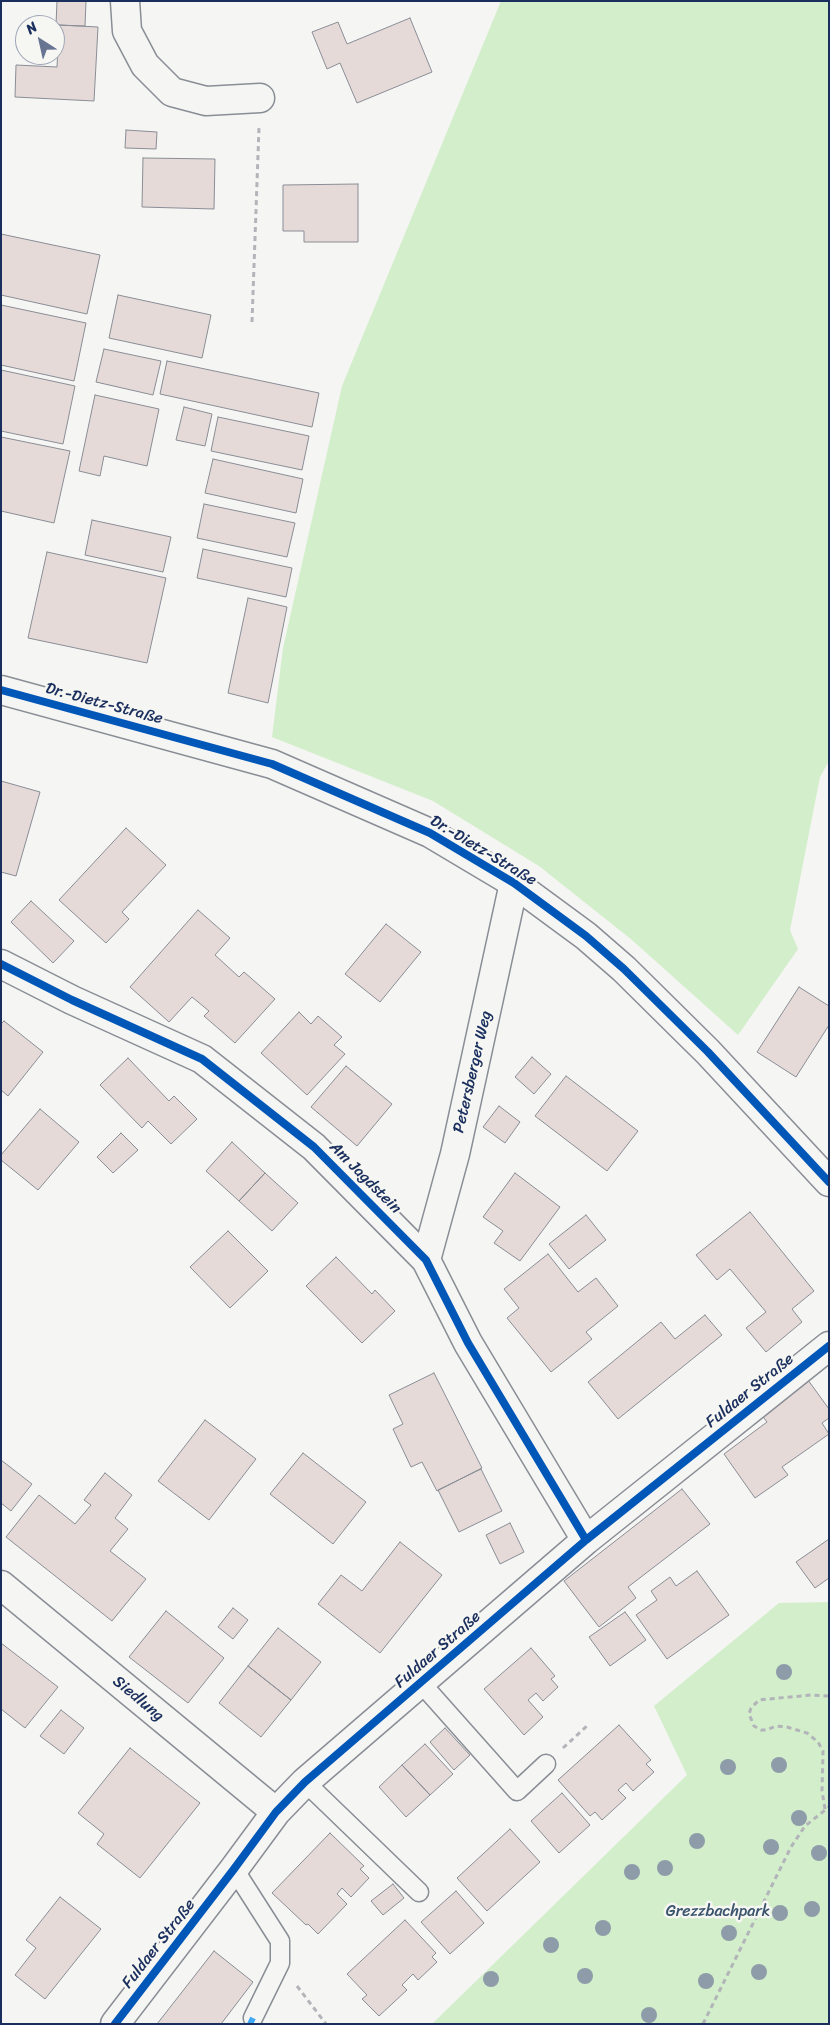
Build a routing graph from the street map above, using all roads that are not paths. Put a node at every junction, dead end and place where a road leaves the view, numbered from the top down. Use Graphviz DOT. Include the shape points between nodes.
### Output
graph roads {
  1 [pos="125,1"];
  2 [pos="260,98"];
  3 [pos="1,690"];
  4 [pos="514,883"];
  5 [pos="1,964"];
  6 [pos="829,1182"];
  7 [pos="426,1260"];
  8 [pos="829,1346"];
  9 [pos="586,1540"];
  10 [pos="1,1585"];
  11 [pos="421,1683"];
  12 [pos="546,1764"];
  13 [pos="305,1782"];
  14 [pos="276,1812"];
  15 [pos="234,1869"];
  16 [pos="419,1892"];
  17 [pos="253,2018"];
  18 [pos="115,2024"];
  1 -- 2 [label="street" via="127,31 145,65 172,92 206,101"];
  3 -- 4 [label="street, Dr.-Dietz-Straße" via="272,764 430,833"];
  4 -- 6 [label="street, Dr.-Dietz-Straße" via="586,936 624,969 708,1052"];
  4 -- 7 [label="street, Petersberger Weg" via="455,1154"];
  5 -- 7 [label="street, Am Jagdstein" via="202,1059 314,1146"];
  7 -- 9 [label="street, Am Jagdstein" via="468,1343"];
  8 -- 9 [label="street, Fuldaer Straße"];
  9 -- 11 [label="street, Fuldaer Straße"];
  10 -- 14 [label="street, Siedlung"];
  11 -- 12 [label="lane, Fuldaer Straße" via="518,1791"];
  11 -- 13 [label="street, Fuldaer Straße"];
  13 -- 14 [label="street, Fuldaer Straße"];
  13 -- 16 [label="lane"];
  14 -- 15 [label="street, Fuldaer Straße"];
  15 -- 17 [label="lane" via="280,1941 280,1963"];
  15 -- 18 [label="street, Fuldaer Straße"];
}
